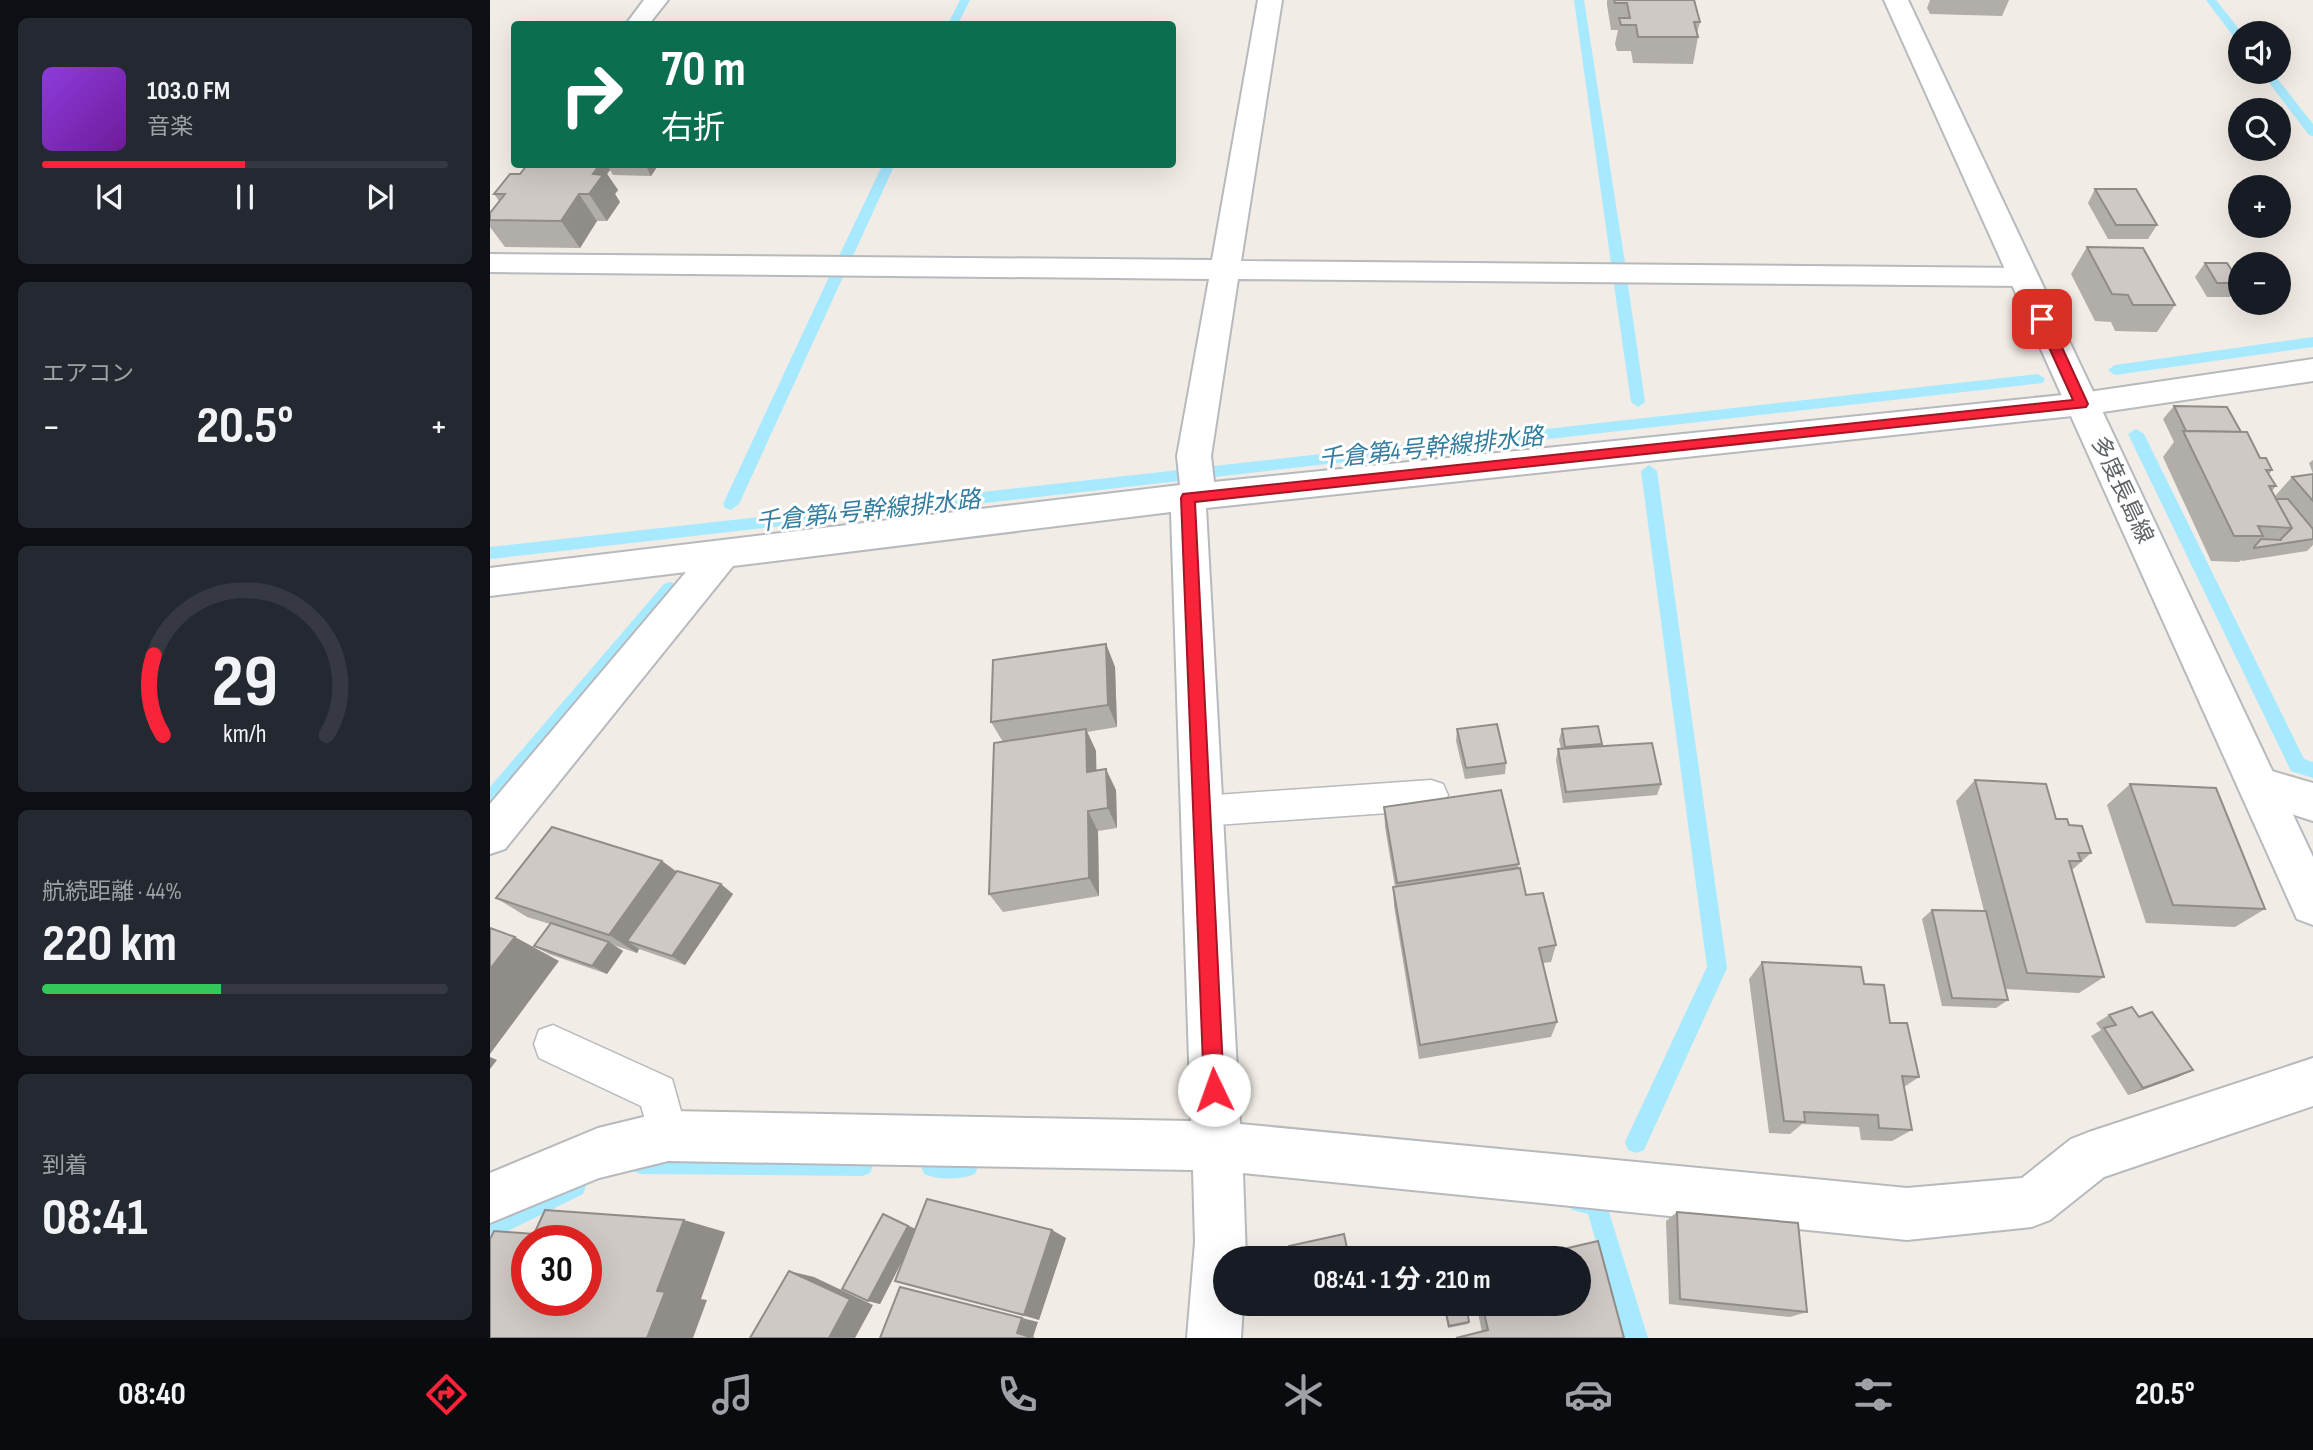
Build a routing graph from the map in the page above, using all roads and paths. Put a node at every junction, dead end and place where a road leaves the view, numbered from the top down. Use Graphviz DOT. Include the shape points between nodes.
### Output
graph roads {
  1 [pos="656,0"];
  2 [pos="1270,0"];
  3 [pos="1896,0"];
  4 [pos="639,21"];
  5 [pos="490,263"];
  6 [pos="1225,269"];
  7 [pos="2023,276"];
  8 [pos="2313,370"];
  9 [pos="2082,404"];
  10 [pos="1194,484"];
  11 [pos="723,554"];
  12 [pos="490,582"];
  13 [pos="2258,785"];
  14 [pos="1431,795"];
  15 [pos="2313,802"];
  16 [pos="1202,811"];
  17 [pos="490,835"];
  18 [pos="2313,904"];
  19 [pos="553,1044"];
  20 [pos="2313,1082"];
  21 [pos="668,1136"];
  22 [pos="1216,1146"];
  23 [pos="490,1198"];
  24 [pos="1214,1338"];
  1 -- 4 [label="street"];
  2 -- 6 [label="street"];
  3 -- 7 [label="street, 多度長島線"];
  5 -- 6 [label="street"];
  6 -- 7 [label="street"];
  6 -- 10 [label="street"];
  7 -- 9 [label="street, 多度長島線"];
  8 -- 9 [label="street"];
  9 -- 10 [label="street"];
  9 -- 13 [label="street, 多度長島線"];
  10 -- 11 [label="street"];
  10 -- 16 [label="street"];
  11 -- 12 [label="street"];
  11 -- 17 [label="street"];
  13 -- 15 [label="street"];
  13 -- 18 [label="street, 多度長島線"];
  14 -- 16 [label="lane"];
  16 -- 22 [label="street"];
  19 -- 21 [label="lane" via="658,1093"];
  20 -- 22 [label="street" via="2089,1157 2032,1202 1908,1214"];
  21 -- 22 [label="street"];
  21 -- 23 [label="street" via="598,1153"];
  22 -- 24 [label="street" via="1221,1242"];
}
